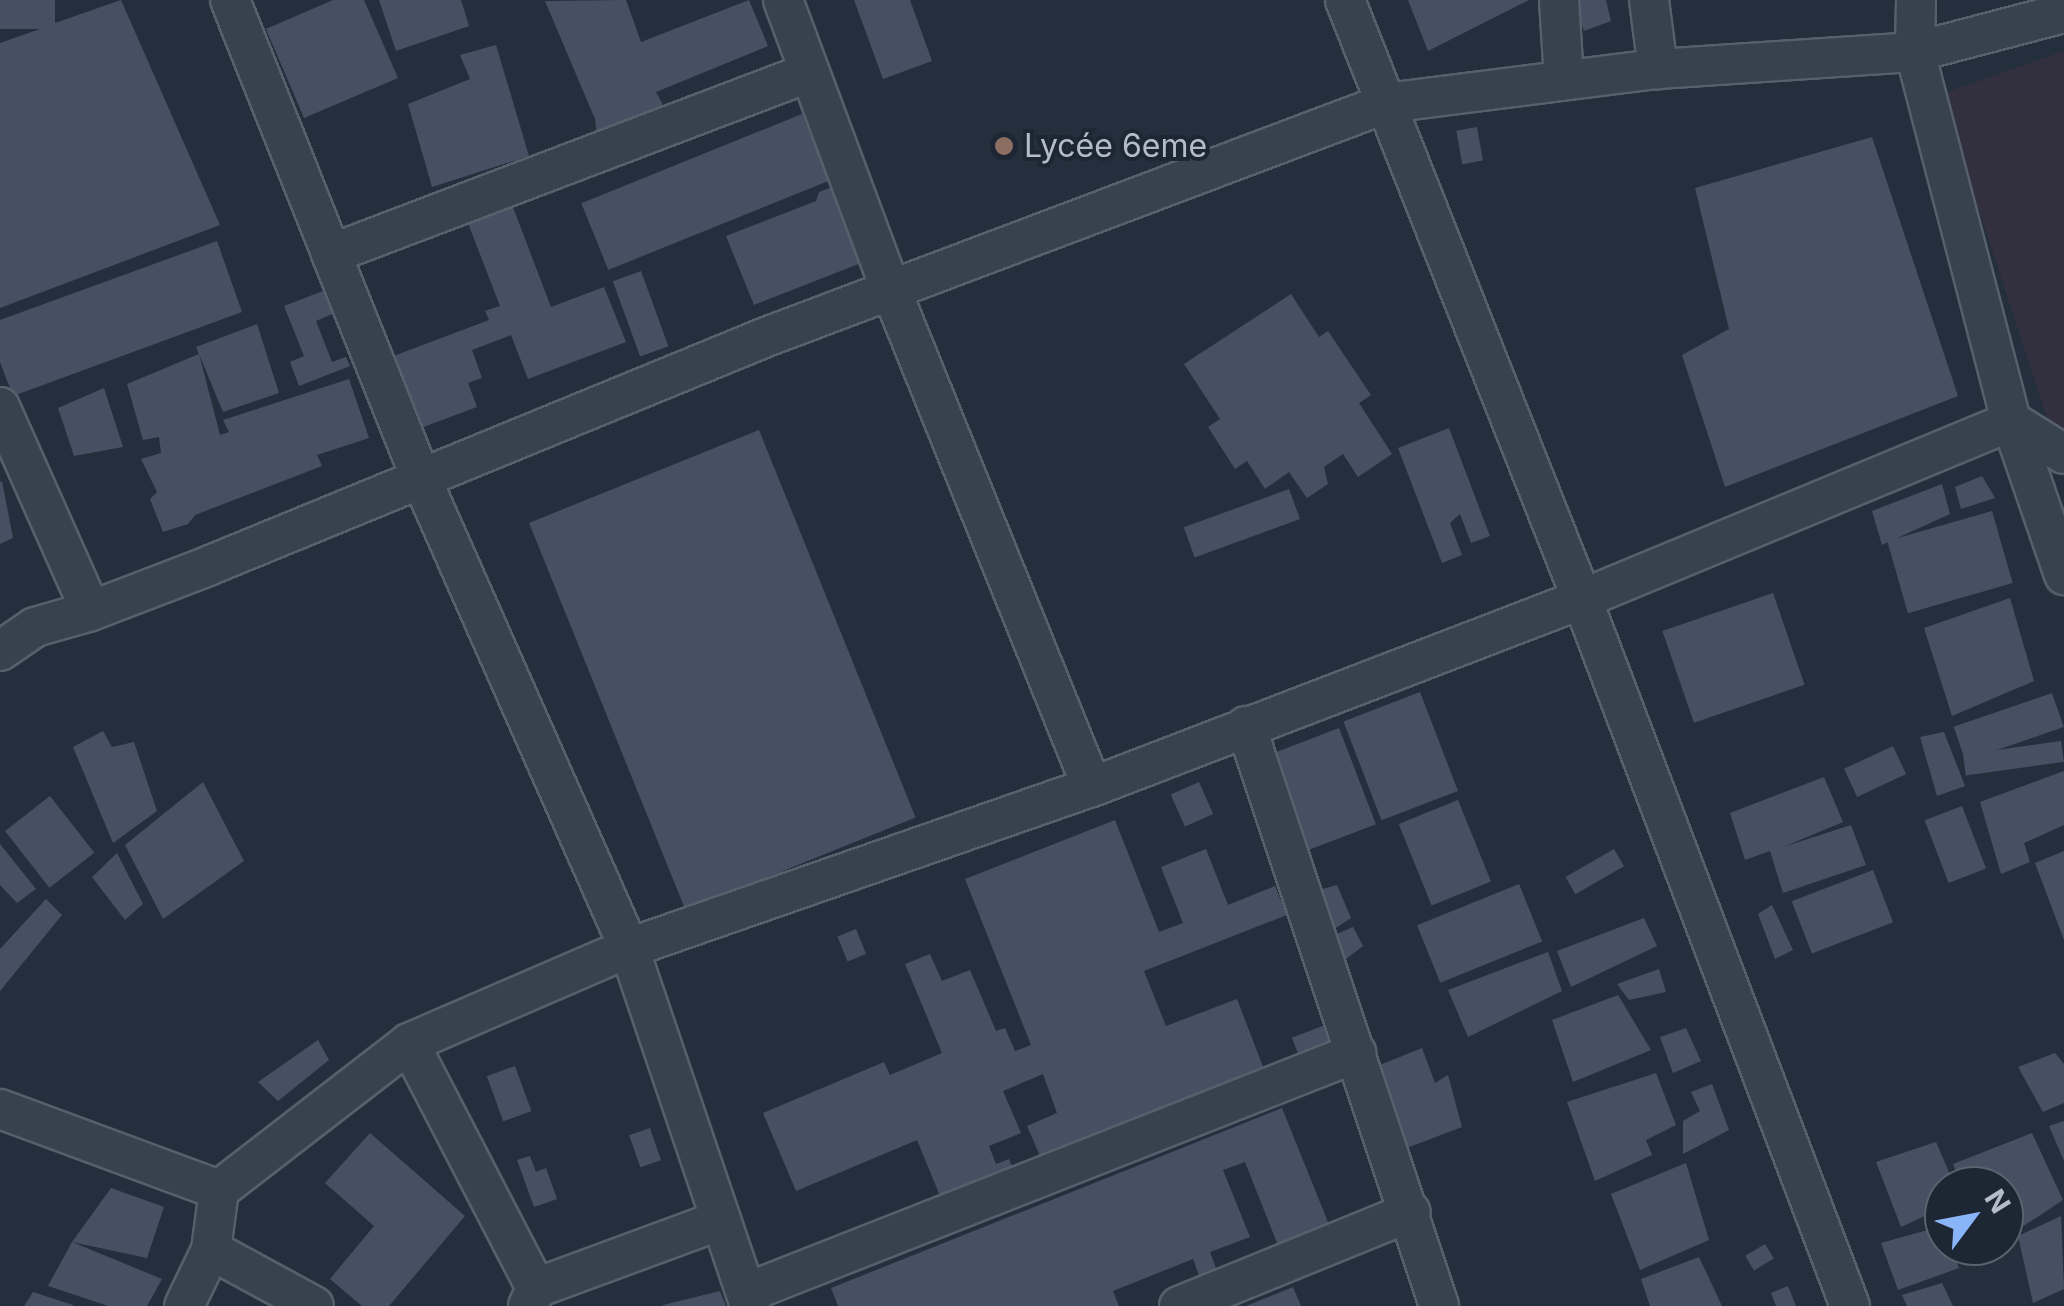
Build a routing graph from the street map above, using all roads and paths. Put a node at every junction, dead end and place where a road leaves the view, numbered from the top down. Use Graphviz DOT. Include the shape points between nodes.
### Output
graph roads {
  1 [pos="230,0"];
  2 [pos="783,0"];
  3 [pos="1345,0"];
  4 [pos="1558,0"];
  5 [pos="1649,0"];
  6 [pos="1916,0"];
  7 [pos="2064,13"];
  8 [pos="1915,52"];
  9 [pos="1658,70"];
  10 [pos="810,72"];
  11 [pos="1564,79"];
  12 [pos="1386,103"];
  13 [pos="331,254"];
  14 [pos="892,290"];
  15 [pos="0,407"];
  16 [pos="2011,420"];
  17 [pos="2064,454"];
  18 [pos="420,476"];
  19 [pos="2064,576"];
  20 [pos="1582,599"];
  21 [pos="91,611"];
  22 [pos="0,651"];
  23 [pos="1246,726"];
  24 [pos="1092,787"];
  25 [pos="629,948"];
  26 [pos="409,1043"];
  27 [pos="1356,1053"];
  28 [pos="0,1109"];
  29 [pos="219,1190"];
  30 [pos="1410,1212"];
  31 [pos="721,1220"];
  32 [pos="210,1250"];
  33 [pos="532,1297"];
  34 [pos="748,1300"];
  35 [pos="184,1306"];
  36 [pos="314,1306"];
  37 [pos="1179,1306"];
  38 [pos="1439,1306"];
  39 [pos="1850,1306"];
  1 -- 13 [label="street"];
  2 -- 10 [label="street"];
  3 -- 12 [label="street"];
  4 -- 11 [label="street"];
  5 -- 9 [label="street"];
  6 -- 8 [label="street"];
  7 -- 8 [label="street"];
  8 -- 9 [label="street"];
  8 -- 16 [label="street"];
  9 -- 11 [label="street"];
  10 -- 13 [label="street"];
  10 -- 14 [label="street"];
  11 -- 12 [label="street"];
  12 -- 14 [label="street"];
  12 -- 20 [label="street"];
  13 -- 18 [label="street"];
  14 -- 18 [label="street"];
  14 -- 24 [label="street"];
  15 -- 21 [label="street"];
  16 -- 17 [label="street"];
  16 -- 19 [label="street"];
  16 -- 20 [label="street"];
  18 -- 21 [label="street"];
  18 -- 25 [label="street"];
  20 -- 23 [label="street"];
  20 -- 39 [label="street"];
  21 -- 22 [label="street" via="35,627"];
  23 -- 24 [label="street"];
  23 -- 27 [label="street"];
  24 -- 25 [label="street"];
  25 -- 26 [label="street"];
  25 -- 31 [label="street"];
  26 -- 29 [label="street"];
  26 -- 33 [label="street"];
  27 -- 30 [label="street"];
  27 -- 34 [label="street"];
  28 -- 29 [label="street"];
  29 -- 32 [label="street"];
  30 -- 37 [label="street"];
  30 -- 38 [label="street"];
  31 -- 33 [label="street"];
  31 -- 34 [label="street"];
  32 -- 35 [label="street"];
  32 -- 36 [label="street"];
}
